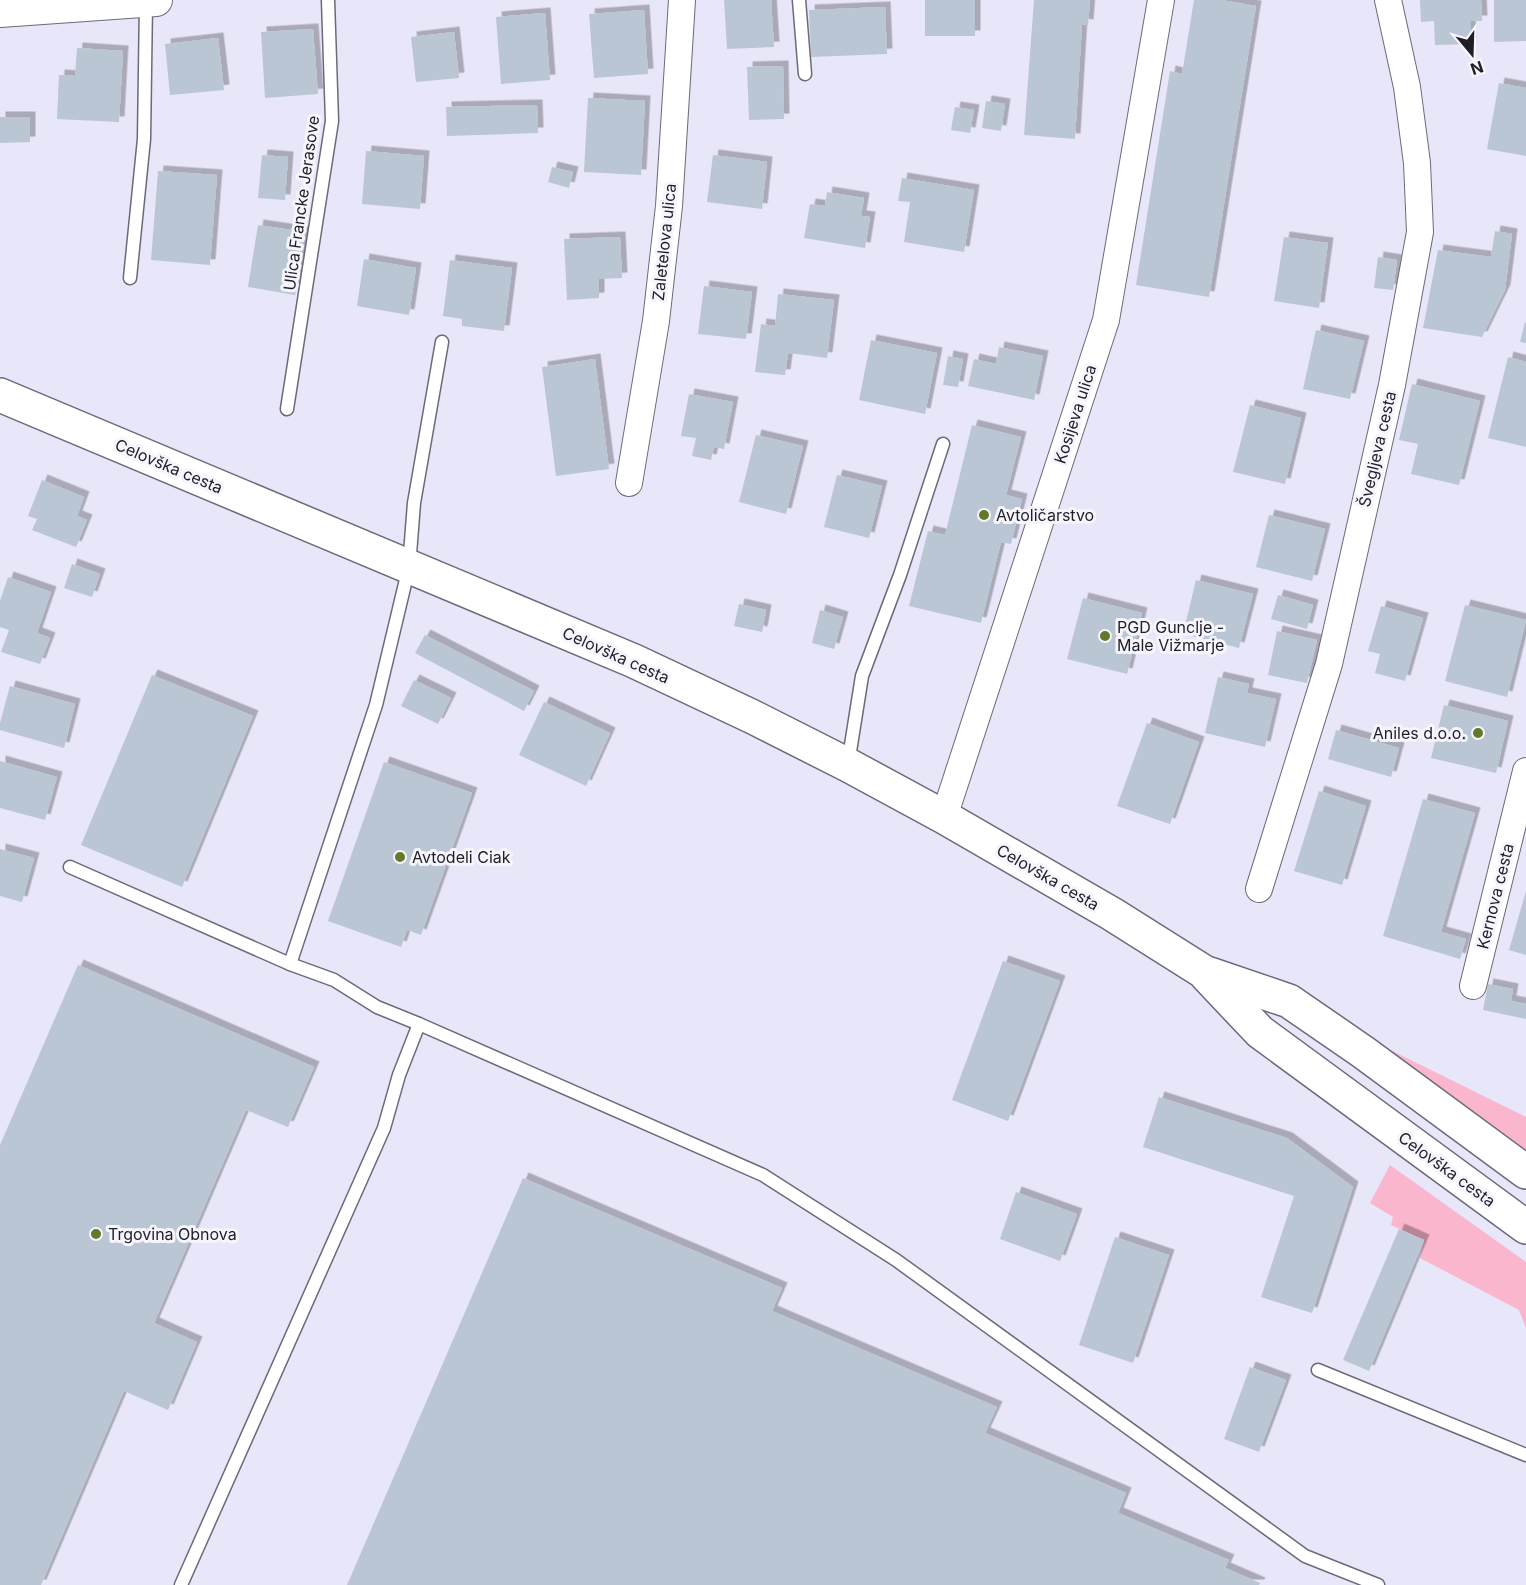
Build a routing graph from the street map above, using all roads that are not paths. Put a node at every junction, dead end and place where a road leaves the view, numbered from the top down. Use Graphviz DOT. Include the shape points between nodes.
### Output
graph roads {
  1 [pos="156,0"];
  2 [pos="328,0"];
  3 [pos="682,0"];
  4 [pos="799,0"];
  5 [pos="1161,0"];
  6 [pos="1388,0"];
  7 [pos="127,1"];
  8 [pos="0,11"];
  9 [pos="805,74"];
  10 [pos="130,278"];
  11 [pos="442,342"];
  12 [pos="0,394"];
  13 [pos="287,409"];
  14 [pos="943,444"];
  15 [pos="629,483"];
  16 [pos="409,567"];
  17 [pos="848,765"];
  18 [pos="1526,771"];
  19 [pos="944,817"];
  20 [pos="70,867"];
  21 [pos="1259,889"];
  22 [pos="290,964"];
  23 [pos="1204,972"];
  24 [pos="1473,986"];
  25 [pos="418,1024"];
  26 [pos="1526,1172"];
  27 [pos="1526,1227"];
  28 [pos="1318,1370"];
  29 [pos="1526,1455"];
  30 [pos="181,1585"];
  31 [pos="1378,1585"];
  1 -- 7 [label="street"];
  2 -- 13 [label="lane, Ulica Francke Jerasove" via="332,121"];
  3 -- 15 [label="street, Zaletelova ulica" via="669,206 656,321"];
  4 -- 9 [label="lane"];
  5 -- 19 [label="street, Kosijeva ulica" via="1106,320"];
  6 -- 21 [label="street, Švegljeva cesta" via="1407,87 1417,164 1420,232 1392,385 1329,664"];
  7 -- 8 [label="street"];
  7 -- 10 [label="lane" via="144,139"];
  11 -- 16 [label="lane" via="414,503"];
  12 -- 16 [label="main road, Celovška cesta"];
  14 -- 17 [label="lane" via="862,676"];
  16 -- 17 [label="main road, Celovška cesta" via="634,661"];
  16 -- 22 [label="lane" via="376,705"];
  17 -- 19 [label="main road, Celovška cesta"];
  18 -- 24 [label="street, Kernova cesta"];
  19 -- 23 [label="main road, Celovška cesta"];
  20 -- 22 [label="lane"];
  22 -- 25 [label="lane" via="334,980 377,1007"];
  23 -- 26 [label="main road, Celovška cesta" via="1289,1001"];
  23 -- 27 [label="main road, Celovška cesta" via="1260,1032"];
  25 -- 30 [label="lane" via="384,1128"];
  25 -- 31 [label="lane" via="763,1175 896,1260 1305,1556"];
  28 -- 29 [label="lane"];
}
